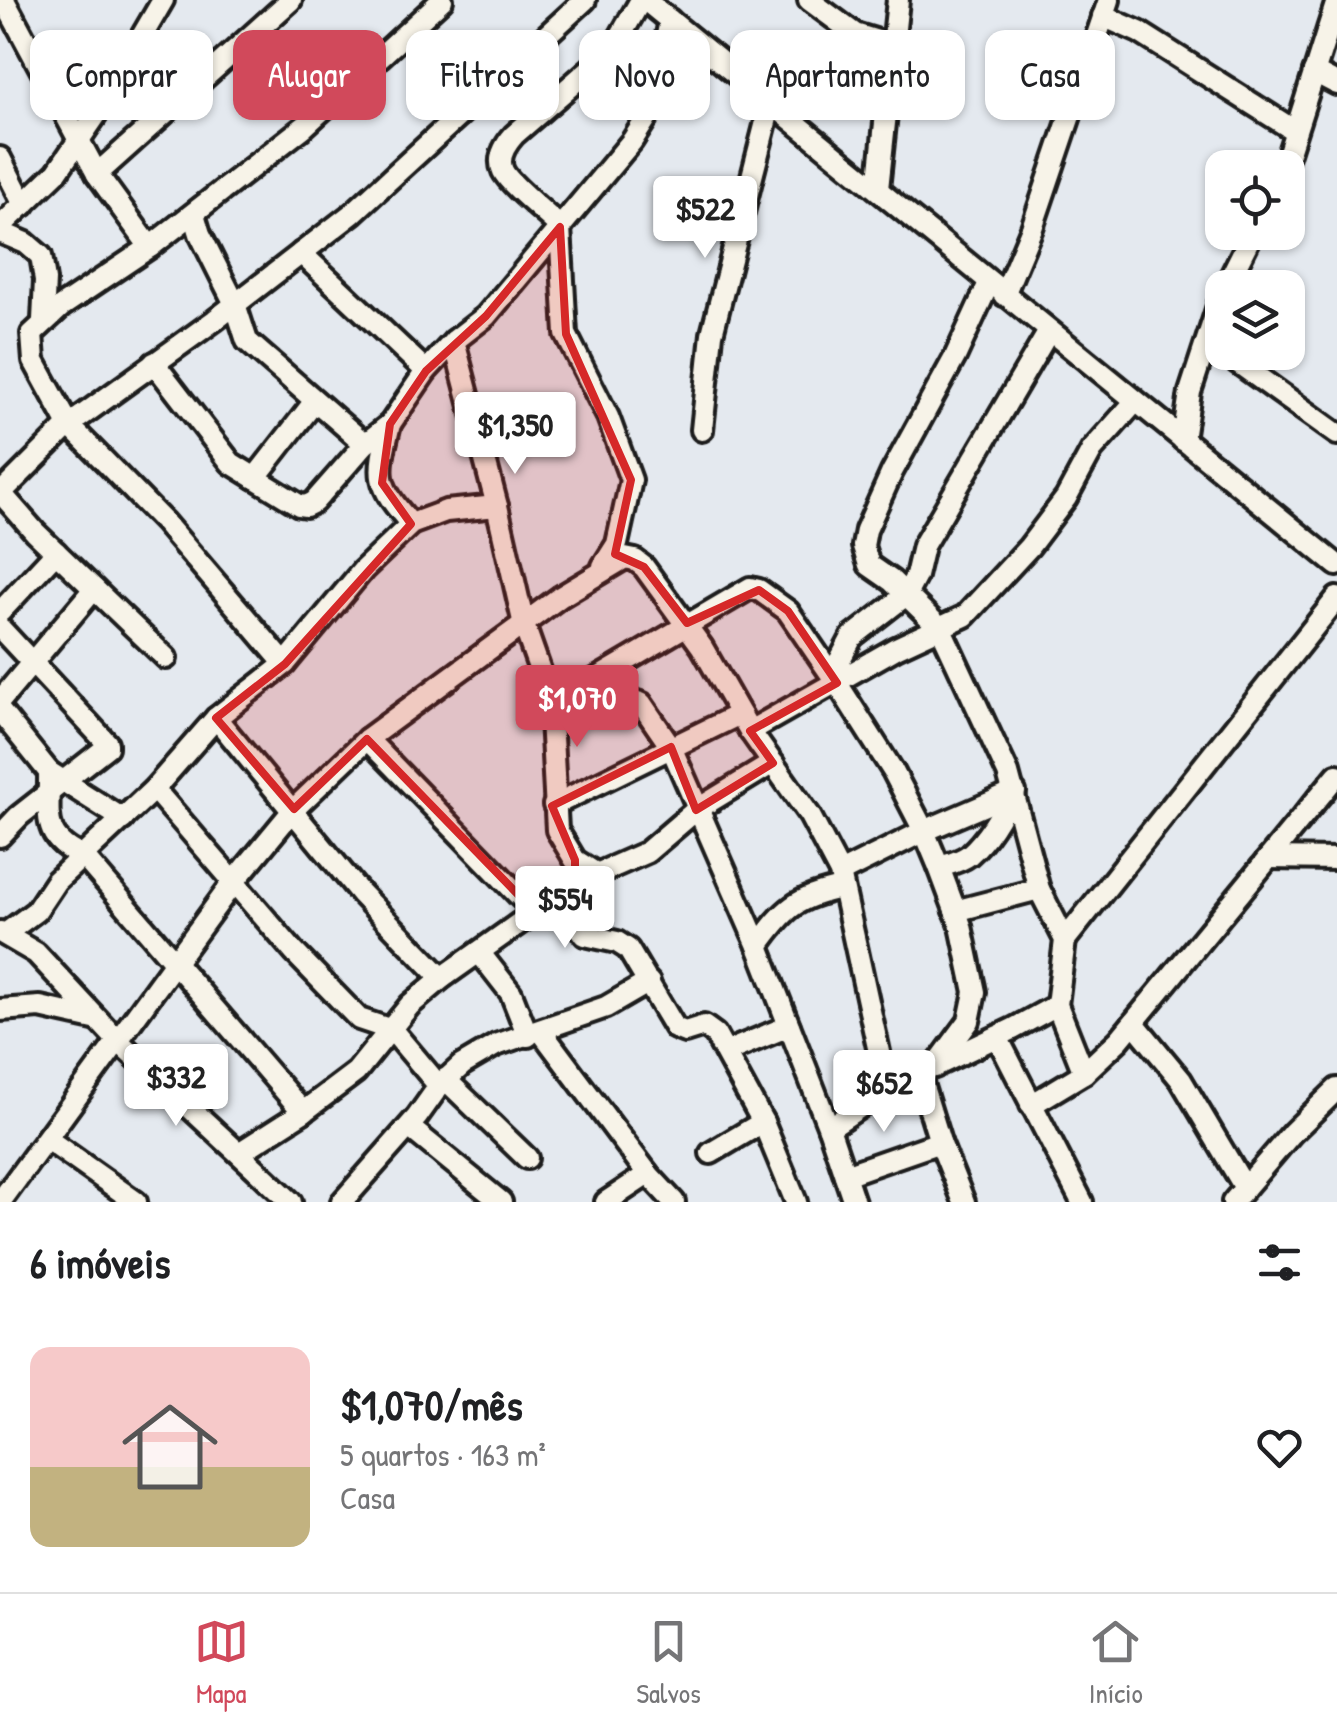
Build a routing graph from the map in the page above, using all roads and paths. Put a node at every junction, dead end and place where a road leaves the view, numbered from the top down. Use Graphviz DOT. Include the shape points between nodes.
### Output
graph roads {
  1 [pos="4,0"];
  2 [pos="291,0"];
  3 [pos="442,0"];
  4 [pos="586,0"];
  5 [pos="810,0"];
  6 [pos="898,0"];
  7 [pos="161,1"];
  8 [pos="649,1"];
  9 [pos="1337,1"];
  10 [pos="1106,8"];
  11 [pos="670,20"];
  12 [pos="850,30"];
  13 [pos="895,30"];
  14 [pos="730,69"];
  15 [pos="1314,72"];
  16 [pos="1337,84"];
  17 [pos="766,120"];
  18 [pos="793,120"];
  19 [pos="886,120"];
  20 [pos="1296,132"];
  21 [pos="79,136"];
  22 [pos="1290,150"];
  23 [pos="0,158"];
  24 [pos="97,174"];
  25 [pos="878,189"];
  26 [pos="24,206"];
  27 [pos="194,214"];
  28 [pos="560,227"];
  29 [pos="0,230"];
  30 [pos="150,247"];
  31 [pos="301,253"];
  32 [pos="996,289"];
  33 [pos="235,304"];
  34 [pos="44,320"];
  35 [pos="1049,331"];
  36 [pos="454,342"];
  37 [pos="154,363"];
  38 [pos="1205,369"];
  39 [pos="1247,370"];
  40 [pos="426,371"];
  41 [pos="1190,392"];
  42 [pos="315,401"];
  43 [pos="1143,409"];
  44 [pos="390,424"];
  45 [pos="70,425"];
  46 [pos="702,430"];
  47 [pos="1337,434"];
  48 [pos="1183,440"];
  49 [pos="365,444"];
  50 [pos="255,478"];
  51 [pos="0,494"];
  52 [pos="497,506"];
  53 [pos="411,524"];
  54 [pos="56,552"];
  55 [pos="1337,565"];
  56 [pos="598,571"];
  57 [pos="94,589"];
  58 [pos="906,596"];
  59 [pos="1337,598"];
  60 [pos="0,612"];
  61 [pos="686,624"];
  62 [pos="524,625"];
  63 [pos="0,628"];
  64 [pos="941,628"];
  65 [pos="852,637"];
  66 [pos="807,639"];
  67 [pos="166,658"];
  68 [pos="32,661"];
  69 [pos="285,664"];
  70 [pos="834,679"];
  71 [pos="579,689"];
  72 [pos="550,699"];
  73 [pos="0,701"];
  74 [pos="0,711"];
  75 [pos="216,718"];
  76 [pos="745,722"];
  77 [pos="366,739"];
  78 [pos="671,748"];
  79 [pos="773,763"];
  80 [pos="1337,775"];
  81 [pos="53,782"];
  82 [pos="154,789"];
  83 [pos="1012,794"];
  84 [pos="554,804"];
  85 [pos="294,810"];
  86 [pos="696,810"];
  87 [pos="123,819"];
  88 [pos="924,830"];
  89 [pos="0,836"];
  90 [pos="1282,853"];
  91 [pos="84,857"];
  92 [pos="1337,859"];
  93 [pos="575,860"];
  94 [pos="939,867"];
  95 [pos="597,874"];
  96 [pos="841,880"];
  97 [pos="232,884"];
  98 [pos="1039,890"];
  99 [pos="567,893"];
  100 [pos="955,911"];
  101 [pos="535,912"];
  102 [pos="3,933"];
  103 [pos="1065,940"];
  104 [pos="758,946"];
  105 [pos="479,952"];
  106 [pos="176,960"];
  107 [pos="442,978"];
  108 [pos="649,982"];
  109 [pos="1057,1005"];
  110 [pos="0,1010"];
  111 [pos="96,1019"];
  112 [pos="968,1021"];
  113 [pos="1134,1022"];
  114 [pos="789,1026"];
  115 [pos="392,1030"];
  116 [pos="534,1034"];
  117 [pos="117,1040"];
  118 [pos="990,1041"];
  119 [pos="726,1052"];
  120 [pos="927,1071"];
  121 [pos="1084,1073"];
  122 [pos="442,1082"];
  123 [pos="892,1087"];
  124 [pos="1337,1089"];
  125 [pos="926,1098"];
  126 [pos="1031,1104"];
  127 [pos="303,1112"];
  128 [pos="762,1122"];
  129 [pos="409,1127"];
  130 [pos="829,1128"];
  131 [pos="46,1139"];
  132 [pos="940,1142"];
  133 [pos="238,1153"];
  134 [pos="711,1154"];
  135 [pos="526,1158"];
  136 [pos="648,1174"];
  137 [pos="845,1192"];
  138 [pos="1239,1195"];
  139 [pos="4,1199"];
  140 [pos="136,1202"];
  141 [pos="291,1202"];
  142 [pos="342,1202"];
  143 [pos="501,1202"];
  144 [pos="606,1202"];
  145 [pos="674,1202"];
  146 [pos="796,1202"];
  147 [pos="964,1202"];
  148 [pos="1082,1202"];
  1 -- 21 [label="street"];
  2 -- 24 [label="street"];
  3 -- 27 [label="street" via="305,126"];
  4 -- 31 [label="street" via="353,214"];
  5 -- 12 [label="street"];
  6 -- 13 [label="street"];
  7 -- 21 [label="street"];
  8 -- 11 [label="street"];
  8 -- 28 [label="street" via="612,50 503,150 504,172"];
  9 -- 15 [label="street"];
  10 -- 20 [label="street"];
  10 -- 32 [label="street" via="1037,213"];
  11 -- 14 [label="street"];
  11 -- 28 [label="street" via="645,124"];
  15 -- 16 [label="street"];
  15 -- 20 [label="street"];
  17 -- 46 [label="street" via="712,334"];
  18 -- 25 [label="street"];
  19 -- 25 [label="street"];
  20 -- 22 [label="street"];
  21 -- 24 [label="street"];
  21 -- 26 [label="street"];
  23 -- 26 [label="street"];
  24 -- 30 [label="street"];
  25 -- 32 [label="street"];
  26 -- 29 [label="street"];
  27 -- 30 [label="street"];
  27 -- 33 [label="street"];
  28 -- 36 [label="street" via="486,316"];
  28 -- 56 [label="street" via="566,334 631,480 617,544"];
  29 -- 34 [label="street" via="41,256"];
  30 -- 34 [label="street"];
  31 -- 33 [label="street"];
  31 -- 40 [label="street"];
  32 -- 35 [label="street"];
  32 -- 58 [label="street" via="892,472 863,538 869,565"];
  33 -- 37 [label="street"];
  33 -- 42 [label="street" via="247,341"];
  34 -- 45 [label="street" via="32,334 34,361"];
  35 -- 43 [label="street"];
  35 -- 58 [label="street" via="922,546"];
  36 -- 40 [label="street"];
  36 -- 52 [label="street"];
  37 -- 45 [label="street"];
  37 -- 50 [label="street" via="232,464"];
  38 -- 41 [label="street"];
  39 -- 47 [label="street"];
  40 -- 44 [label="street"];
  41 -- 43 [label="street" via="1166,411"];
  41 -- 48 [label="street"];
  42 -- 49 [label="street"];
  42 -- 50 [label="street"];
  43 -- 48 [label="street"];
  43 -- 64 [label="street" via="1101,437 1029,547 965,616"];
  44 -- 49 [label="street"];
  44 -- 53 [label="street" via="382,483"];
  45 -- 51 [label="street"];
  45 -- 69 [label="street" via="164,522"];
  48 -- 55 [label="street"];
  49 -- 50 [label="street" via="306,506"];
  51 -- 54 [label="street"];
  52 -- 53 [label="street" via="446,511"];
  52 -- 62 [label="street"];
  53 -- 69 [label="street"];
  54 -- 57 [label="street"];
  54 -- 60 [label="street"];
  56 -- 61 [label="street" via="635,560"];
  56 -- 62 [label="street"];
  57 -- 67 [label="street"];
  57 -- 68 [label="street"];
  58 -- 64 [label="street"];
  58 -- 65 [label="street"];
  59 -- 103 [label="street"];
  61 -- 66 [label="street" via="750,588 783,607"];
  61 -- 71 [label="street"];
  61 -- 76 [label="street"];
  62 -- 72 [label="street"];
  62 -- 77 [label="street"];
  63 -- 68 [label="street"];
  64 -- 70 [label="street"];
  64 -- 83 [label="street"];
  65 -- 66 [label="street"];
  65 -- 70 [label="street"];
  66 -- 70 [label="street"];
  68 -- 73 [label="street"];
  68 -- 81 [label="street" via="107,743"];
  69 -- 75 [label="street"];
  70 -- 76 [label="street"];
  70 -- 88 [label="street"];
  71 -- 72 [label="street"];
  71 -- 78 [label="street" via="641,703"];
  72 -- 84 [label="street"];
  74 -- 81 [label="street"];
  75 -- 82 [label="street"];
  75 -- 85 [label="street"];
  76 -- 78 [label="street"];
  76 -- 79 [label="street"];
  77 -- 85 [label="street"];
  77 -- 101 [label="street"];
  78 -- 84 [label="street"];
  78 -- 86 [label="street"];
  79 -- 86 [label="street"];
  79 -- 96 [label="street" via="810,816"];
  80 -- 90 [label="street"];
  81 -- 87 [label="street"];
  81 -- 89 [label="street"];
  81 -- 91 [label="street" via="49,825 58,841"];
  82 -- 87 [label="street"];
  82 -- 97 [label="street"];
  83 -- 88 [label="street"];
  83 -- 94 [label="street" via="975,849"];
  83 -- 98 [label="street"];
  84 -- 93 [label="street" via="557,830"];
  85 -- 97 [label="street"];
  85 -- 107 [label="street" via="360,893"];
  86 -- 95 [label="street" via="647,852"];
  86 -- 104 [label="street"];
  87 -- 91 [label="street"];
  88 -- 94 [label="street"];
  88 -- 96 [label="street"];
  90 -- 92 [label="street"];
  90 -- 113 [label="street"];
  91 -- 102 [label="street" via="56,880 36,911"];
  91 -- 106 [label="street"];
  93 -- 95 [label="street"];
  93 -- 99 [label="street"];
  94 -- 100 [label="street"];
  95 -- 99 [label="street"];
  96 -- 104 [label="street" via="789,906"];
  96 -- 123 [label="street"];
  97 -- 106 [label="street"];
  97 -- 115 [label="street" via="359,1019"];
  98 -- 100 [label="street"];
  98 -- 103 [label="street"];
  99 -- 101 [label="street"];
  99 -- 108 [label="street" via="585,935 624,945"];
  100 -- 112 [label="street" via="975,992"];
  101 -- 105 [label="street"];
  102 -- 111 [label="street" via="36,954"];
  103 -- 109 [label="street"];
  104 -- 114 [label="street"];
  105 -- 107 [label="street"];
  105 -- 116 [label="street"];
  106 -- 117 [label="street"];
  106 -- 127 [label="street"];
  107 -- 115 [label="street" via="410,1004"];
  108 -- 116 [label="street" via="606,1007"];
  108 -- 119 [label="street" via="674,1028 707,1027"];
  109 -- 118 [label="street"];
  109 -- 121 [label="street"];
  110 -- 111 [label="street" via="40,1007"];
  111 -- 117 [label="street"];
  112 -- 118 [label="street"];
  112 -- 120 [label="street"];
  113 -- 121 [label="street"];
  113 -- 138 [label="street" via="1181,1080"];
  114 -- 119 [label="street"];
  114 -- 130 [label="street"];
  115 -- 122 [label="street"];
  115 -- 127 [label="street" via="356,1072"];
  116 -- 122 [label="street" via="496,1045"];
  116 -- 136 [label="street"];
  117 -- 131 [label="street"];
  117 -- 133 [label="street"];
  118 -- 120 [label="street"];
  118 -- 126 [label="street"];
  119 -- 128 [label="street"];
  120 -- 123 [label="street"];
  120 -- 125 [label="street"];
  121 -- 126 [label="street"];
  122 -- 129 [label="street"];
  122 -- 135 [label="street"];
  123 -- 125 [label="street"];
  123 -- 130 [label="street"];
  124 -- 138 [label="street"];
  125 -- 132 [label="street"];
  126 -- 148 [label="street"];
  127 -- 133 [label="street"];
  128 -- 134 [label="street"];
  128 -- 146 [label="street"];
  129 -- 142 [label="street"];
  129 -- 143 [label="street"];
  130 -- 137 [label="street"];
  131 -- 139 [label="street"];
  131 -- 140 [label="street"];
  132 -- 137 [label="street"];
  132 -- 147 [label="street"];
  133 -- 141 [label="street"];
  136 -- 144 [label="street"];
  136 -- 145 [label="street"];
}
